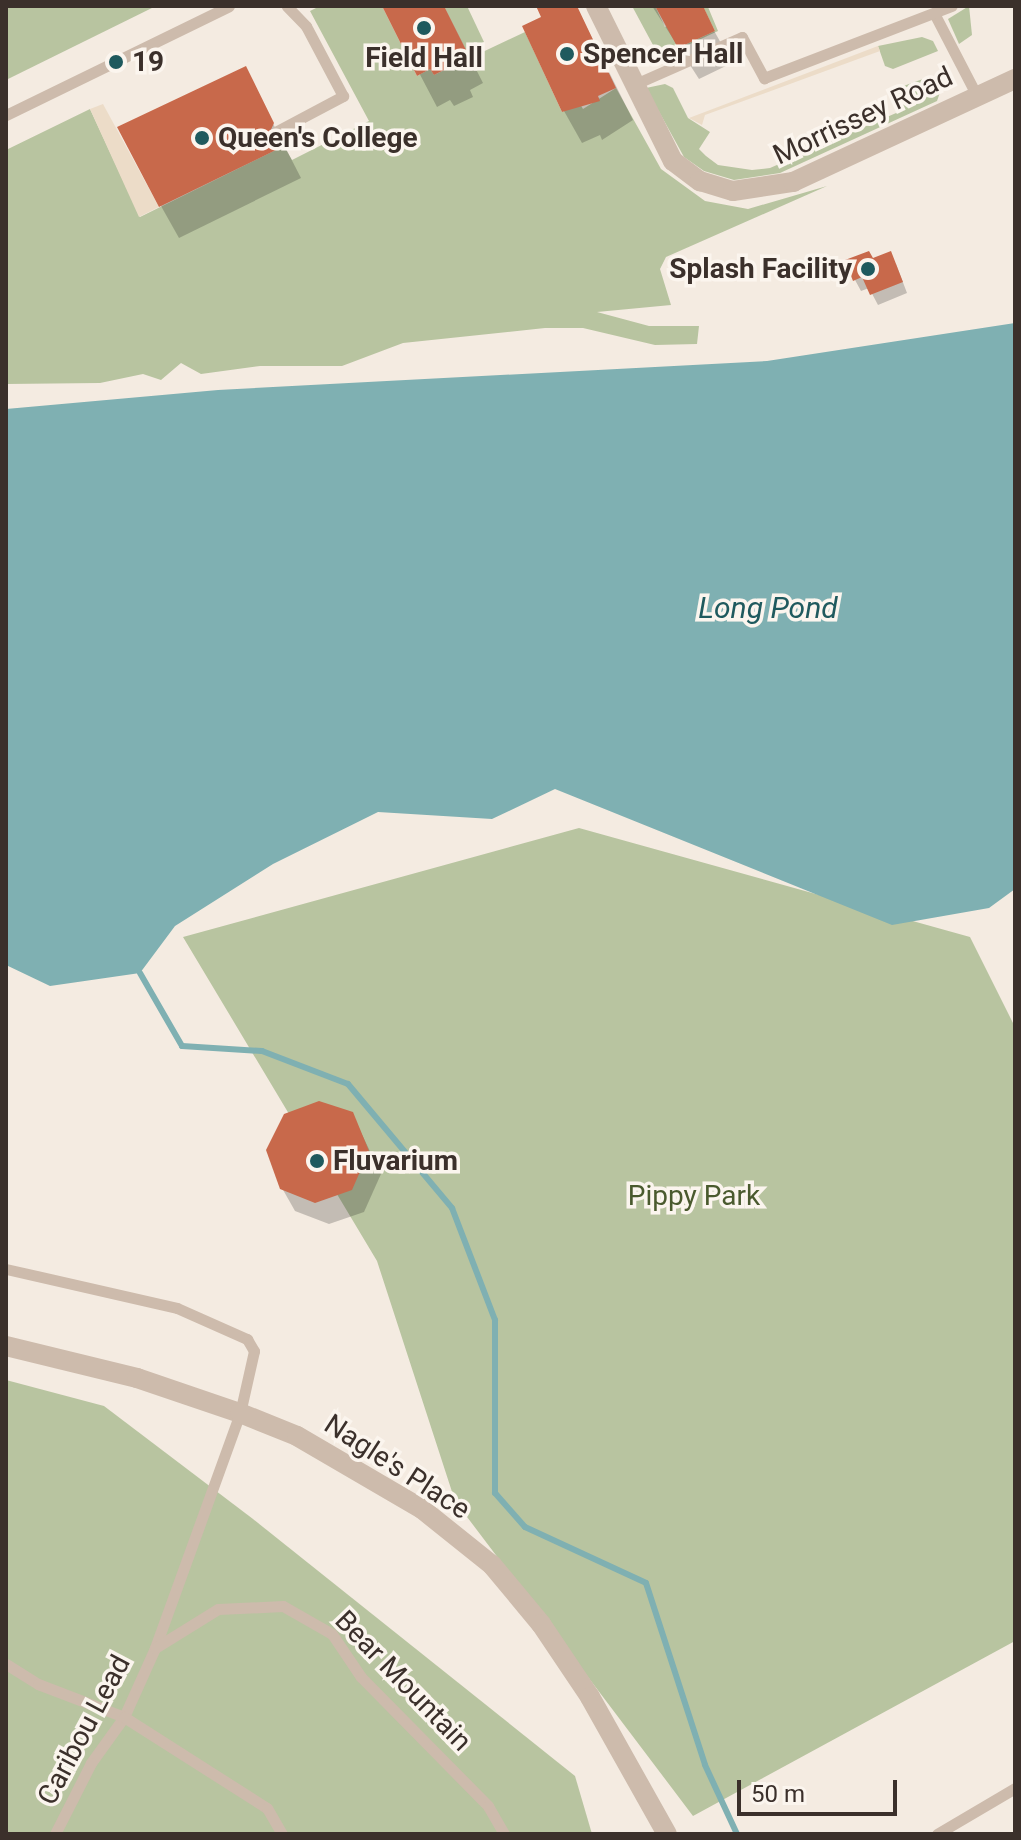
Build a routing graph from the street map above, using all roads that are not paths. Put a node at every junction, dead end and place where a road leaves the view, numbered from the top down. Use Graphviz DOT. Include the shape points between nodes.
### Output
graph roads {
  1 [pos="229,6"];
  2 [pos="287,6"];
  3 [pos="596,6"];
  4 [pos="952,6"];
  5 [pos="935,15"];
  6 [pos="1015,79"];
  7 [pos="633,85"];
  8 [pos="976,94"];
  9 [pos="6,115"];
  10 [pos="277,131"];
  11 [pos="6,1269"];
  12 [pos="6,1346"];
  13 [pos="240,1413"];
  14 [pos="155,1648"];
  15 [pos="6,1664"];
  16 [pos="124,1717"];
  17 [pos="1015,1788"];
  18 [pos="55,1834"];
  19 [pos="282,1834"];
  20 [pos="504,1834"];
  21 [pos="667,1834"];
  22 [pos="937,1834"];
  1 -- 9 [label="lane"];
  2 -- 10 [label="lane" via="306,26 343,96"];
  3 -- 7 [label="street, Morrissey Road"];
  4 -- 5 [label="lane"];
  5 -- 7 [label="lane" via="764,78 742,37"];
  5 -- 8 [label="lane"];
  6 -- 8 [label="street, Morrissey Road"];
  7 -- 8 [label="street, Morrissey Road" via="673,161 700,181 733,191 793,182"];
  11 -- 13 [label="lane, Caribou Lead" via="177,1308 247,1339 255,1365"];
  12 -- 13 [label="street, Nagle's Place" via="137,1378"];
  13 -- 14 [label="lane, Caribou Lead"];
  13 -- 21 [label="street, Nagle's Place" via="297,1436 422,1509 492,1565 541,1624 590,1697"];
  14 -- 16 [label="lane, Caribou Lead"];
  14 -- 20 [label="lane, Bear Mountain" via="218,1609 283,1606 332,1634 361,1677 488,1806"];
  15 -- 16 [label="lane" via="38,1684"];
  16 -- 18 [label="lane, Caribou Lead" via="91,1763"];
  16 -- 19 [label="lane" via="267,1808"];
  17 -- 22 [label="lane"];
}
